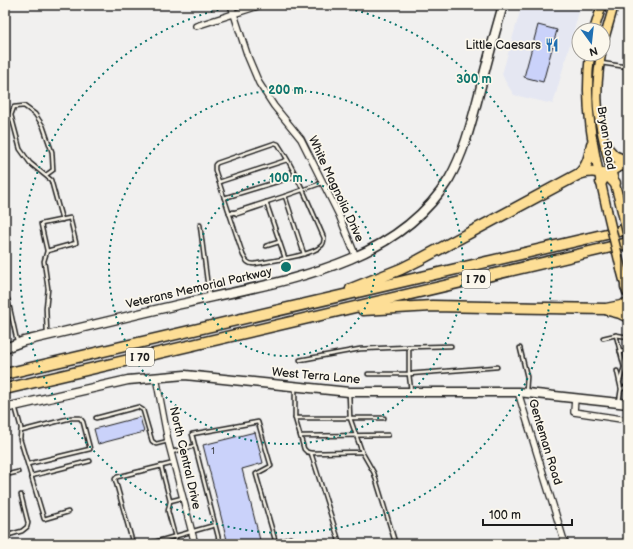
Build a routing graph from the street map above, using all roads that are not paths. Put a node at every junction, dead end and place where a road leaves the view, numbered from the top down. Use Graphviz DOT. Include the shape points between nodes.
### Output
graph roads {
  1 [pos="231,5"];
  2 [pos="261,5"];
  3 [pos="503,5"];
  4 [pos="602,5"];
  5 [pos="614,5"];
  6 [pos="235,14"];
  7 [pos="597,22"];
  8 [pos="609,22"];
  9 [pos="196,26"];
  10 [pos="590,62"];
  11 [pos="600,63"];
  12 [pos="628,67"];
  13 [pos="592,144"];
  14 [pos="606,147"];
  15 [pos="287,160"];
  16 [pos="628,163"];
  17 [pos="579,174"];
  18 [pos="604,174"];
  19 [pos="46,175"];
  20 [pos="296,176"];
  21 [pos="219,182"];
  22 [pos="323,182"];
  23 [pos="615,183"];
  24 [pos="302,190"];
  25 [pos="285,196"];
  26 [pos="224,198"];
  27 [pos="267,203"];
  28 [pos="229,214"];
  29 [pos="62,220"];
  30 [pos="200,225"];
  31 [pos="628,228"];
  32 [pos="628,237"];
  33 [pos="280,242"];
  34 [pos="628,243"];
  35 [pos="266,246"];
  36 [pos="47,250"];
  37 [pos="304,254"];
  38 [pos="356,257"];
  39 [pos="285,258"];
  40 [pos="627,290"];
  41 [pos="5,297"];
  42 [pos="209,298"];
  43 [pos="327,299"];
  44 [pos="628,303"];
  45 [pos="606,309"];
  46 [pos="324,314"];
  47 [pos="628,317"];
  48 [pos="616,335"];
  49 [pos="47,336"];
  50 [pos="628,337"];
  51 [pos="603,338"];
  52 [pos="18,343"];
  53 [pos="450,346"];
  54 [pos="409,347"];
  55 [pos="5,348"];
  56 [pos="520,348"];
  57 [pos="628,350"];
  58 [pos="620,352"];
  59 [pos="300,360"];
  60 [pos="498,367"];
  61 [pos="617,371"];
  62 [pos="5,374"];
  63 [pos="368,374"];
  64 [pos="409,374"];
  65 [pos="156,377"];
  66 [pos="620,381"];
  67 [pos="628,385"];
  68 [pos="295,387"];
  69 [pos="5,389"];
  70 [pos="622,389"];
  71 [pos="349,392"];
  72 [pos="411,393"];
  73 [pos="522,393"];
  74 [pos="575,398"];
  75 [pos="624,404"];
  76 [pos="15,406"];
  77 [pos="5,408"];
  78 [pos="96,418"];
  79 [pos="295,418"];
  80 [pos="350,418"];
  81 [pos="384,418"];
  82 [pos="628,420"];
  83 [pos="21,431"];
  84 [pos="356,435"];
  85 [pos="388,435"];
  86 [pos="301,436"];
  87 [pos="168,441"];
  88 [pos="194,446"];
  89 [pos="172,452"];
  90 [pos="362,452"];
  91 [pos="311,453"];
  92 [pos="90,461"];
  93 [pos="175,463"];
  94 [pos="28,464"];
  95 [pos="161,466"];
  96 [pos="18,472"];
  97 [pos="5,476"];
  98 [pos="31,476"];
  99 [pos="21,495"];
  100 [pos="182,498"];
  101 [pos="170,501"];
  102 [pos="68,512"];
  103 [pos="215,525"];
  104 [pos="192,532"];
  105 [pos="5,536"];
  106 [pos="175,536"];
  107 [pos="133,544"];
  108 [pos="148,544"];
  109 [pos="177,544"];
  110 [pos="195,544"];
  111 [pos="220,544"];
  112 [pos="291,544"];
  113 [pos="340,544"];
  114 [pos="392,544"];
  115 [pos="565,544"];
  1 -- 6 [label="street, White Magnolia Drive"];
  2 -- 6 [label="street"];
  3 -- 38 [label="street, Veterans Memorial Parkway" via="468,135 453,172 435,198 415,219 394,236"];
  4 -- 7 [label="main road"];
  5 -- 8 [label="main road"];
  6 -- 9 [label="street"];
  6 -- 22 [label="street, White Magnolia Drive" via="259,83 301,139"];
  10 -- 13 [label="main road, Bryan Road" via="588,113"];
  11 -- 12 [label="lane"];
  11 -- 14 [label="main road, Bryan Road" via="598,110"];
  13 -- 17 [label="highway" via="588,163"];
  13 -- 18 [label="main road, Bryan Road"];
  14 -- 16 [label="highway" via="619,159"];
  14 -- 18 [label="main road, Bryan Road"];
  15 -- 20 [label="lane"];
  15 -- 21 [label="lane"];
  15 -- 21 [label="lane" via="275,143 217,163 215,170"];
  16 -- 18 [label="highway"];
  17 -- 18 [label="highway" via="591,171"];
  17 -- 43 [label="highway" via="419,260"];
  18 -- 23 [label="highway"];
  18 -- 40 [label="main road, Bryan Road, bridge" via="607,210"];
  19 -- 19 [label="lane" via="30,163 20,149 11,115 14,107 24,106 35,114 43,126 53,158 53,170"];
  19 -- 29 [label="lane" via="51,180"];
  20 -- 24 [label="lane"];
  20 -- 26 [label="lane"];
  21 -- 26 [label="lane"];
  22 -- 24 [label="lane"];
  22 -- 38 [label="street, White Magnolia Drive"];
  23 -- 32 [label="main road, Bryan Road, bridge"];
  24 -- 25 [label="lane"];
  24 -- 37 [label="lane" via="324,238 323,244 317,249"];
  25 -- 27 [label="lane"];
  25 -- 37 [label="lane"];
  26 -- 28 [label="lane"];
  27 -- 28 [label="lane"];
  27 -- 33 [label="lane"];
  28 -- 39 [label="lane" via="243,255 248,262 254,264"];
  29 -- 36 [label="lane" via="41,224"];
  29 -- 36 [label="lane" via="70,218 76,243"];
  30 -- 42 [label="lane"];
  31 -- 43 [label="highway, I 70"];
  33 -- 35 [label="lane"];
  33 -- 39 [label="lane"];
  34 -- 46 [label="highway, I 70"];
  36 -- 49 [label="lane" via="44,261 48,289"];
  37 -- 39 [label="lane"];
  38 -- 42 [label="street, Veterans Memorial Parkway" via="296,278"];
  41 -- 52 [label="lane" via="8,300"];
  42 -- 49 [label="street, Veterans Memorial Parkway"];
  43 -- 62 [label="highway, I 70"];
  44 -- 45 [label="highway"];
  45 -- 46 [label="highway" via="432,306"];
  45 -- 47 [label="highway"];
  46 -- 69 [label="highway, I 70"];
  48 -- 50 [label="lane"];
  48 -- 51 [label="lane"];
  48 -- 58 [label="lane"];
  49 -- 52 [label="street, Veterans Memorial Parkway"];
  52 -- 55 [label="street, Veterans Memorial Parkway"];
  53 -- 54 [label="lane"];
  54 -- 59 [label="lane" via="360,349"];
  54 -- 64 [label="lane"];
  56 -- 73 [label="lane" via="527,377"];
  57 -- 58 [label="lane"];
  58 -- 66 [label="lane" via="624,367"];
  60 -- 64 [label="lane"];
  61 -- 66 [label="lane"];
  63 -- 64 [label="lane"];
  64 -- 72 [label="lane"];
  65 -- 68 [label="street, West Terra Lane" via="185,375"];
  65 -- 76 [label="street, West Terra Lane" via="128,380"];
  65 -- 87 [label="street, North Central Drive"];
  66 -- 70 [label="lane"];
  67 -- 70 [label="lane"];
  68 -- 71 [label="street, West Terra Lane"];
  68 -- 79 [label="lane"];
  70 -- 75 [label="lane"];
  71 -- 72 [label="street, West Terra Lane"];
  71 -- 80 [label="lane"];
  72 -- 73 [label="street, West Terra Lane"];
  73 -- 74 [label="street, West Terra Lane"];
  73 -- 115 [label="street, Genteman Road"];
  74 -- 75 [label="street, West Terra Lane"];
  74 -- 82 [label="street" via="574,412"];
  76 -- 77 [label="street, West Terra Lane"];
  76 -- 83 [label="lane"];
  78 -- 87 [label="lane" via="138,407 143,410 152,441 156,444"];
  79 -- 80 [label="lane"];
  79 -- 86 [label="lane"];
  80 -- 81 [label="lane"];
  80 -- 84 [label="lane"];
  83 -- 94 [label="lane" via="20,439"];
  83 -- 94 [label="lane" via="70,418 80,418 90,449"];
  84 -- 85 [label="lane"];
  84 -- 86 [label="lane"];
  84 -- 90 [label="lane"];
  86 -- 91 [label="lane" via="304,449"];
  87 -- 89 [label="street, North Central Drive"];
  88 -- 89 [label="lane"];
  88 -- 103 [label="lane"];
  88 -- 112 [label="lane" via="192,434 258,422 271,466 256,474 276,543 290,538"];
  89 -- 93 [label="street, North Central Drive"];
  90 -- 91 [label="lane"];
  90 -- 114 [label="lane" via="374,473 395,542"];
  91 -- 113 [label="lane"];
  92 -- 98 [label="lane"];
  93 -- 95 [label="lane"];
  93 -- 100 [label="street, North Central Drive"];
  94 -- 98 [label="lane"];
  95 -- 101 [label="lane"];
  95 -- 107 [label="lane" via="115,479"];
  96 -- 97 [label="lane"];
  98 -- 102 [label="lane" via="44,518"];
  99 -- 105 [label="lane" via="27,527 25,530"];
  100 -- 101 [label="lane"];
  100 -- 104 [label="street, North Central Drive"];
  101 -- 106 [label="lane" via="168,511"];
  103 -- 104 [label="lane"];
  103 -- 111 [label="lane"];
  104 -- 106 [label="lane"];
  104 -- 110 [label="street, North Central Drive"];
  106 -- 108 [label="lane"];
  106 -- 109 [label="lane"];
}
